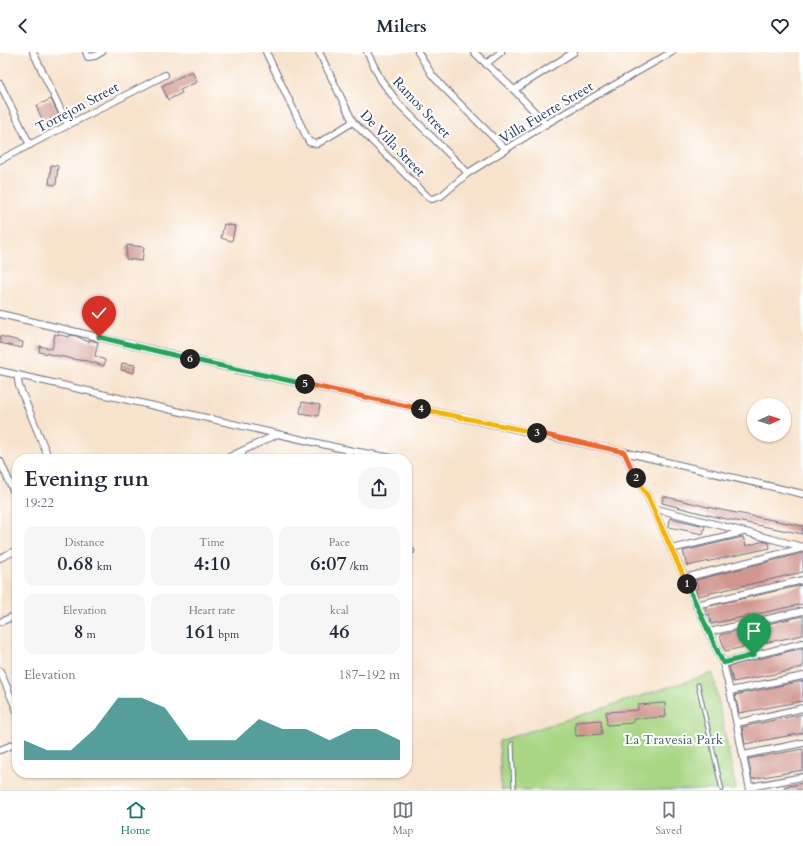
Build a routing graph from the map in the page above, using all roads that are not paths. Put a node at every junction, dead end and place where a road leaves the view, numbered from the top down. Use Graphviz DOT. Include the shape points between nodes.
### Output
graph roads {
  1 [pos="33,52"];
  2 [pos="86,52"];
  3 [pos="102,52"];
  4 [pos="266,52"];
  5 [pos="319,52"];
  6 [pos="367,52"];
  7 [pos="418,52"];
  8 [pos="474,52"];
  9 [pos="501,52"];
  10 [pos="574,52"];
  11 [pos="672,52"];
  12 [pos="663,54"];
  13 [pos="486,64"];
  14 [pos="165,75"];
  15 [pos="0,84"];
  16 [pos="514,90"];
  17 [pos="353,122"];
  18 [pos="546,124"];
  19 [pos="68,125"];
  20 [pos="30,145"];
  21 [pos="506,150"];
  22 [pos="0,160"];
  23 [pos="468,173"];
  24 [pos="436,198"];
  25 [pos="0,314"];
  26 [pos="0,371"];
  27 [pos="16,375"];
  28 [pos="278,434"];
  29 [pos="348,450"];
  30 [pos="240,452"];
  31 [pos="624,452"];
  32 [pos="47,454"];
  33 [pos="236,454"];
  34 [pos="348,454"];
  35 [pos="370,454"];
  36 [pos="0,460"];
  37 [pos="12,488"];
  38 [pos="803,494"];
  39 [pos="652,508"];
  40 [pos="745,532"];
  41 [pos="803,547"];
  42 [pos="671,549"];
  43 [pos="12,552"];
  44 [pos="0,558"];
  45 [pos="684,578"];
  46 [pos="803,580"];
  47 [pos="696,605"];
  48 [pos="803,611"];
  49 [pos="12,617"];
  50 [pos="0,622"];
  51 [pos="709,632"];
  52 [pos="803,643"];
  53 [pos="723,663"];
  54 [pos="0,670"];
  55 [pos="803,676"];
  56 [pos="698,684"];
  57 [pos="730,691"];
  58 [pos="12,699"];
  59 [pos="803,708"];
  60 [pos="737,723"];
  61 [pos="803,743"];
  62 [pos="512,744"];
  63 [pos="12,745"];
  64 [pos="0,750"];
  65 [pos="743,755"];
  66 [pos="803,777"];
  67 [pos="750,789"];
  68 [pos="514,790"];
  69 [pos="722,790"];
  1 -- 19 [label="street"];
  2 -- 3 [label="street" via="88,57 91,57"];
  4 -- 17 [label="street" via="309,142 317,144"];
  5 -- 17 [label="street, De Villa Street"];
  6 -- 23 [label="street, Ramos Street" via="380,80 398,103"];
  7 -- 21 [label="street" via="432,75"];
  8 -- 13 [label="street"];
  9 -- 13 [label="street"];
  10 -- 16 [label="street"];
  11 -- 12 [label="street, Villa Fuerte Street"];
  12 -- 18 [label="street, Villa Fuerte Street"];
  13 -- 16 [label="street"];
  14 -- 19 [label="street, Torrejon Street"];
  15 -- 20 [label="street"];
  16 -- 18 [label="street"];
  17 -- 24 [label="street, De Villa Street" via="429,198"];
  18 -- 21 [label="street, Villa Fuerte Street"];
  19 -- 20 [label="street, Torrejon Street"];
  20 -- 22 [label="street, Torrejon Street"];
  21 -- 23 [label="street, Villa Fuerte Street"];
  23 -- 24 [label="street, Villa Fuerte Street"];
  25 -- 31 [label="street" via="247,372"];
  26 -- 27 [label="street"];
  27 -- 28 [label="street"];
  27 -- 32 [label="street"];
  28 -- 29 [label="street"];
  28 -- 30 [label="street"];
  29 -- 34 [label="street"];
  29 -- 35 [label="street"];
  30 -- 33 [label="street"];
  31 -- 38 [label="street"];
  31 -- 39 [label="street"];
  36 -- 37 [label="street"];
  39 -- 40 [label="street"];
  39 -- 42 [label="street"];
  40 -- 41 [label="street"];
  40 -- 42 [label="street"];
  41 -- 45 [label="street"];
  42 -- 45 [label="street"];
  43 -- 44 [label="street"];
  45 -- 47 [label="street"];
  46 -- 47 [label="street"];
  47 -- 51 [label="street"];
  48 -- 51 [label="street"];
  49 -- 50 [label="street"];
  51 -- 53 [label="street"];
  52 -- 53 [label="street"];
  53 -- 57 [label="street"];
  54 -- 58 [label="street"];
  55 -- 57 [label="street"];
  56 -- 69 [label="lane"];
  57 -- 60 [label="street"];
  59 -- 60 [label="street"];
  60 -- 65 [label="street"];
  61 -- 65 [label="street"];
  62 -- 68 [label="lane"];
  63 -- 64 [label="street"];
  65 -- 67 [label="street"];
  66 -- 67 [label="street"];
}
